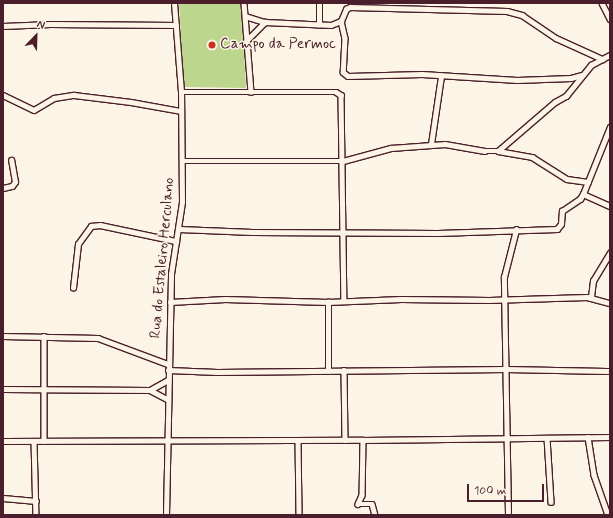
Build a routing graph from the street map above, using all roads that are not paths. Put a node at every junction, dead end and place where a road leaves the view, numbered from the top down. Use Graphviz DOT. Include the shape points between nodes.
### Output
graph roads {
  1 [pos="174,3"];
  2 [pos="244,3"];
  3 [pos="319,3"];
  4 [pos="602,3"];
  5 [pos="245,16"];
  6 [pos="610,19"];
  7 [pos="341,21"];
  8 [pos="265,22"];
  9 [pos="319,25"];
  10 [pos="3,26"];
  11 [pos="176,26"];
  12 [pos="246,41"];
  13 [pos="610,55"];
  14 [pos="602,59"];
  15 [pos="582,74"];
  16 [pos="440,76"];
  17 [pos="181,92"];
  18 [pos="251,92"];
  19 [pos="3,95"];
  20 [pos="181,112"];
  21 [pos="610,127"];
  22 [pos="432,144"];
  23 [pos="498,151"];
  24 [pos="11,160"];
  25 [pos="182,161"];
  26 [pos="343,161"];
  27 [pos="588,182"];
  28 [pos="3,188"];
  29 [pos="583,194"];
  30 [pos="610,206"];
  31 [pos="178,229"];
  32 [pos="516,230"];
  33 [pos="342,232"];
  34 [pos="176,241"];
  35 [pos="610,253"];
  36 [pos="73,288"];
  37 [pos="591,297"];
  38 [pos="504,300"];
  39 [pos="344,301"];
  40 [pos="170,302"];
  41 [pos="328,302"];
  42 [pos="610,303"];
  43 [pos="3,336"];
  44 [pos="44,336"];
  45 [pos="168,364"];
  46 [pos="506,369"];
  47 [pos="168,370"];
  48 [pos="344,370"];
  49 [pos="328,371"];
  50 [pos="610,371"];
  51 [pos="168,380"];
  52 [pos="3,388"];
  53 [pos="44,388"];
  54 [pos="150,390"];
  55 [pos="167,398"];
  56 [pos="588,437"];
  57 [pos="610,437"];
  58 [pos="506,438"];
  59 [pos="547,438"];
  60 [pos="298,440"];
  61 [pos="345,440"];
  62 [pos="363,440"];
  63 [pos="3,441"];
  64 [pos="34,441"];
  65 [pos="44,441"];
  66 [pos="166,441"];
  67 [pos="3,498"];
  68 [pos="36,501"];
  69 [pos="551,502"];
  70 [pos="36,515"];
  71 [pos="166,515"];
  72 [pos="299,515"];
  73 [pos="375,515"];
  74 [pos="508,515"];
  75 [pos="608,515"];
  1 -- 11 [label="street, Rua do Estaleiro Herculano"];
  2 -- 5 [label="street"];
  3 -- 9 [label="street"];
  4 -- 6 [label="street"];
  5 -- 8 [label="street"];
  5 -- 12 [label="street"];
  7 -- 9 [label="street" via="331,25"];
  7 -- 14 [label="street" via="346,9 350,7 421,11 507,11 522,15 556,38"];
  7 -- 16 [label="street" via="345,38 345,75"];
  8 -- 9 [label="street"];
  8 -- 12 [label="street"];
  10 -- 11 [label="street"];
  11 -- 17 [label="street, Rua do Estaleiro Herculano"];
  12 -- 18 [label="street"];
  13 -- 14 [label="street"];
  14 -- 15 [label="street"];
  15 -- 16 [label="street" via="572,78 517,80"];
  15 -- 23 [label="street" via="566,96 555,102"];
  16 -- 22 [label="street"];
  17 -- 18 [label="street"];
  17 -- 20 [label="street, Rua do Estaleiro Herculano"];
  18 -- 26 [label="street" via="339,93 342,102"];
  19 -- 20 [label="street" via="34,110 54,98 74,96 132,102"];
  20 -- 25 [label="street, Rua do Estaleiro Herculano"];
  21 -- 27 [label="street"];
  22 -- 23 [label="street" via="451,144 484,151"];
  22 -- 26 [label="street" via="391,148"];
  23 -- 27 [label="street" via="532,157 567,179"];
  24 -- 28 [label="street" via="15,182 12,186"];
  25 -- 26 [label="street"];
  25 -- 31 [label="street, Rua do Estaleiro Herculano"];
  26 -- 33 [label="street"];
  27 -- 29 [label="street"];
  29 -- 30 [label="street"];
  29 -- 32 [label="street" via="562,211 558,228"];
  31 -- 33 [label="street"];
  31 -- 34 [label="street, Rua do Estaleiro Herculano"];
  32 -- 33 [label="street" via="438,233"];
  32 -- 38 [label="street" via="505,270"];
  33 -- 39 [label="street"];
  34 -- 36 [label="street" via="100,225 91,226 78,244"];
  34 -- 40 [label="street, Rua do Estaleiro Herculano"];
  35 -- 37 [label="street" via="593,281"];
  37 -- 38 [label="street"];
  37 -- 42 [label="street"];
  38 -- 39 [label="street"];
  38 -- 46 [label="street"];
  39 -- 41 [label="street"];
  40 -- 41 [label="street" via="225,299"];
  40 -- 45 [label="street, Rua do Estaleiro Herculano"];
  41 -- 49 [label="street"];
  43 -- 44 [label="street"];
  44 -- 45 [label="street" via="98,338"];
  44 -- 53 [label="street"];
  45 -- 47 [label="street, Rua do Estaleiro Herculano"];
  46 -- 48 [label="street"];
  46 -- 50 [label="street"];
  46 -- 58 [label="street"];
  47 -- 49 [label="street"];
  47 -- 51 [label="street, Rua do Estaleiro Herculano"];
  48 -- 49 [label="street"];
  48 -- 61 [label="street"];
  51 -- 54 [label="street"];
  51 -- 55 [label="street, Rua do Estaleiro Herculano"];
  52 -- 53 [label="street"];
  53 -- 54 [label="street"];
  53 -- 65 [label="street"];
  54 -- 55 [label="street"];
  55 -- 66 [label="street, Rua do Estaleiro Herculano"];
  56 -- 57 [label="street"];
  56 -- 59 [label="street"];
  56 -- 75 [label="street" via="594,475"];
  58 -- 59 [label="street"];
  58 -- 62 [label="street"];
  58 -- 74 [label="street"];
  59 -- 69 [label="street"];
  60 -- 61 [label="street"];
  60 -- 66 [label="street"];
  60 -- 72 [label="street"];
  61 -- 62 [label="street"];
  62 -- 73 [label="street" via="362,495 358,504 372,504"];
  63 -- 64 [label="street"];
  64 -- 65 [label="street"];
  64 -- 68 [label="street"];
  65 -- 66 [label="street"];
  66 -- 71 [label="street, Rua do Estaleiro Herculano"];
  67 -- 68 [label="street"];
  68 -- 70 [label="street"];
}
